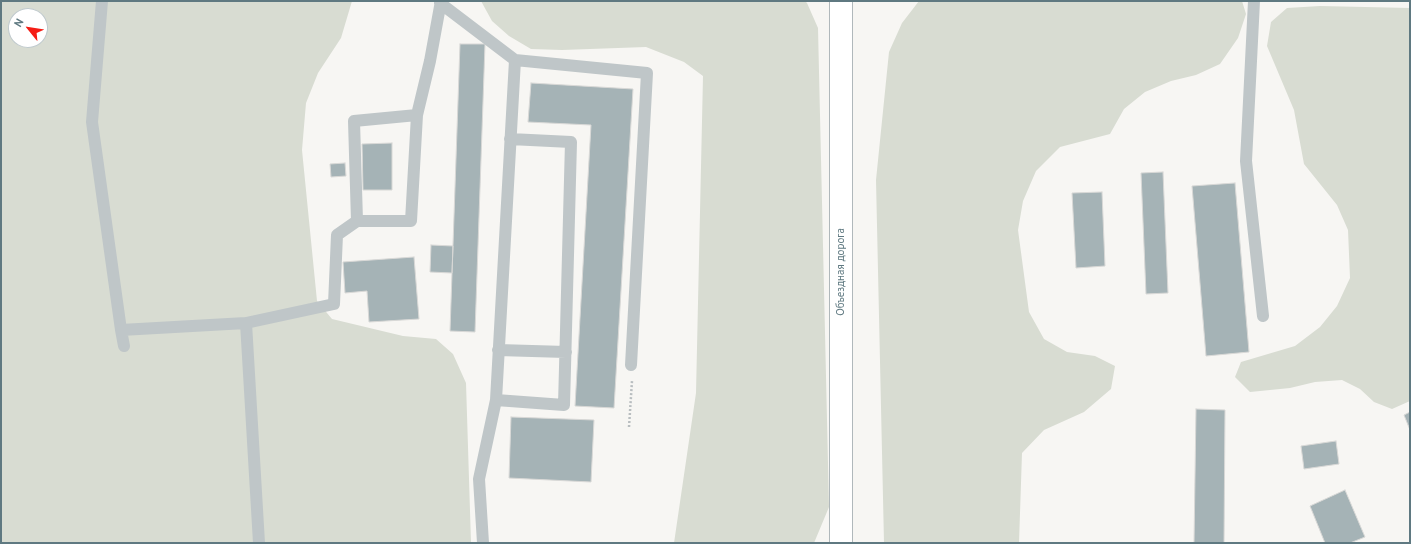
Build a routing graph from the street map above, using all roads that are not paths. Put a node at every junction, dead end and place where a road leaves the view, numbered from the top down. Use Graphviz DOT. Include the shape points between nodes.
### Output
graph roads {
  1 [pos="102,1"];
  2 [pos="840,1"];
  3 [pos="1254,1"];
  4 [pos="440,2"];
  5 [pos="515,60"];
  6 [pos="417,115"];
  7 [pos="510,139"];
  8 [pos="357,221"];
  9 [pos="1263,316"];
  10 [pos="246,323"];
  11 [pos="121,330"];
  12 [pos="124,346"];
  13 [pos="498,350"];
  14 [pos="566,352"];
  15 [pos="631,365"];
  16 [pos="496,400"];
  17 [pos="258,543"];
  18 [pos="483,543"];
  19 [pos="841,543"];
  1 -- 11 [label="lane" via="92,122"];
  2 -- 19 [label="main road, Объездная дорога"];
  3 -- 9 [label="lane" via="1246,161"];
  4 -- 5 [label="lane"];
  4 -- 6 [label="lane"];
  5 -- 7 [label="lane"];
  5 -- 15 [label="lane" via="648,73"];
  6 -- 8 [label="lane" via="411,221"];
  6 -- 8 [label="lane" via="354,121"];
  7 -- 13 [label="lane"];
  7 -- 14 [label="lane" via="571,142"];
  8 -- 10 [label="lane" via="337,235 334,304"];
  10 -- 11 [label="lane"];
  10 -- 17 [label="lane"];
  11 -- 12 [label="lane"];
  13 -- 14 [label="lane"];
  13 -- 16 [label="lane"];
  14 -- 16 [label="lane" via="564,405"];
  16 -- 18 [label="lane" via="480,479"];
}
